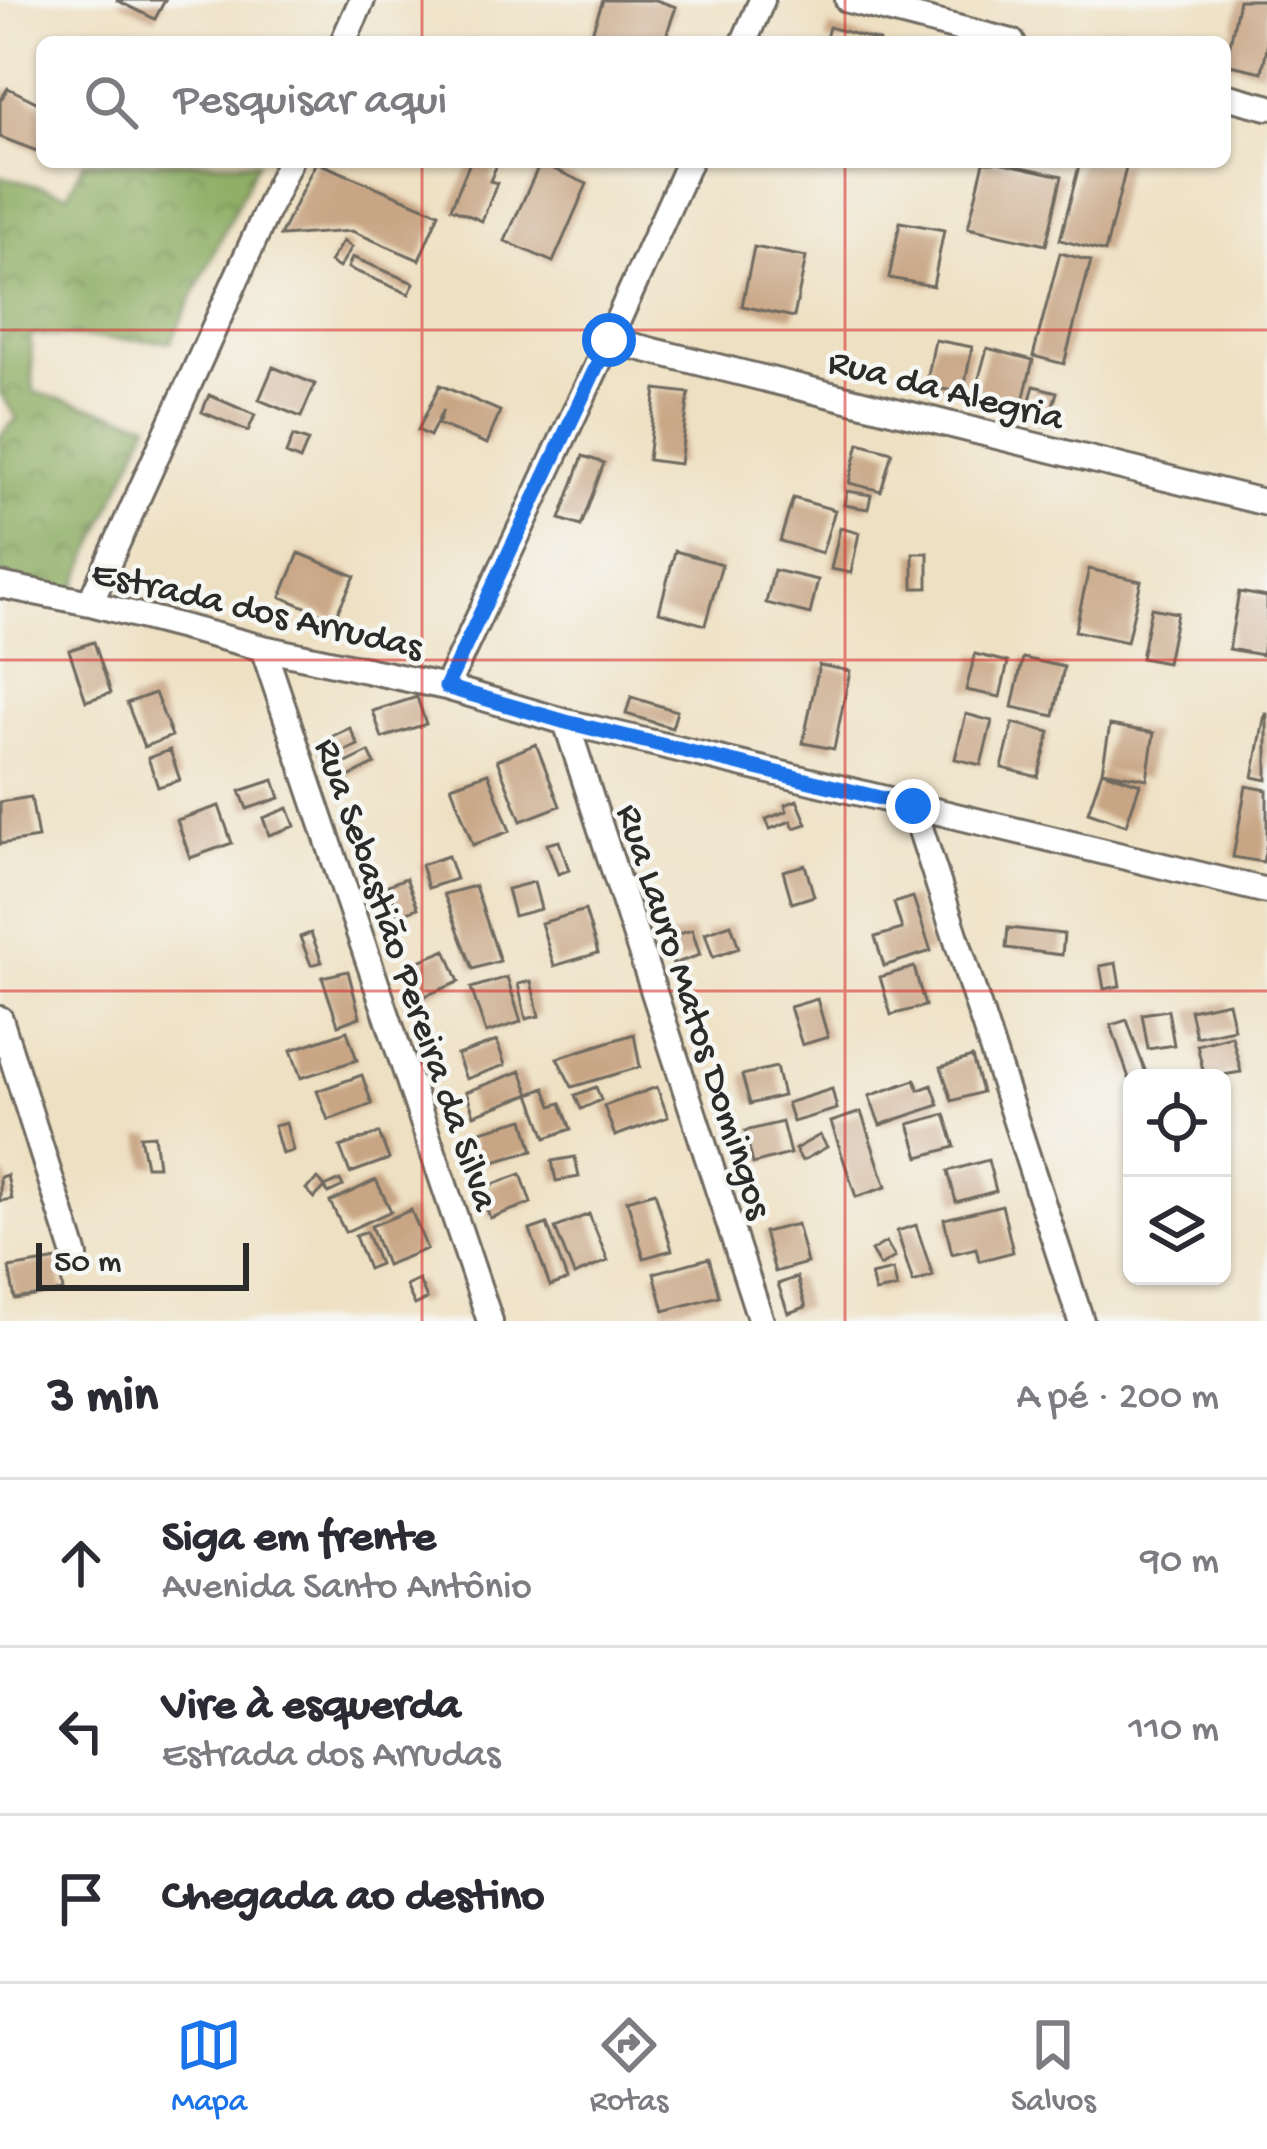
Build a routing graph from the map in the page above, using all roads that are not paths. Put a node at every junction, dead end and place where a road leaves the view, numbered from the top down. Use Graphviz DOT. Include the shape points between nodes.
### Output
graph roads {
  1 [pos="362,0"];
  2 [pos="763,0"];
  3 [pos="848,0"];
  4 [pos="346,36"];
  5 [pos="746,36"];
  6 [pos="989,36"];
  7 [pos="1231,98"];
  8 [pos="1267,107"];
  9 [pos="286,168"];
  10 [pos="686,168"];
  11 [pos="609,340"];
  12 [pos="1267,503"];
  13 [pos="0,585"];
  14 [pos="90,604"];
  15 [pos="263,648"];
  16 [pos="446,687"];
  17 [pos="566,722"];
  18 [pos="913,806"];
  19 [pos="1267,891"];
  20 [pos="0,1019"];
  21 [pos="76,1256"];
  22 [pos="490,1321"];
  23 [pos="761,1321"];
  24 [pos="1081,1321"];
  1 -- 4 [label="street"];
  2 -- 5 [label="street"];
  3 -- 6 [label="street"];
  7 -- 8 [label="street"];
  9 -- 14 [label="street"];
  10 -- 11 [label="street"];
  11 -- 12 [label="street, Rua da Alegria"];
  11 -- 16 [label="street"];
  13 -- 14 [label="street, Estrada dos Arrudas"];
  14 -- 15 [label="street, Estrada dos Arrudas"];
  15 -- 16 [label="street, Estrada dos Arrudas"];
  15 -- 22 [label="street, Rua Sebastião Pereira da Silva"];
  16 -- 17 [label="street, Estrada dos Arrudas"];
  17 -- 18 [label="street, Estrada dos Arrudas"];
  17 -- 23 [label="street, Rua Lauro Matos Domingos"];
  18 -- 19 [label="street, Estrada dos Arrudas"];
  18 -- 24 [label="street"];
  20 -- 21 [label="street"];
}
